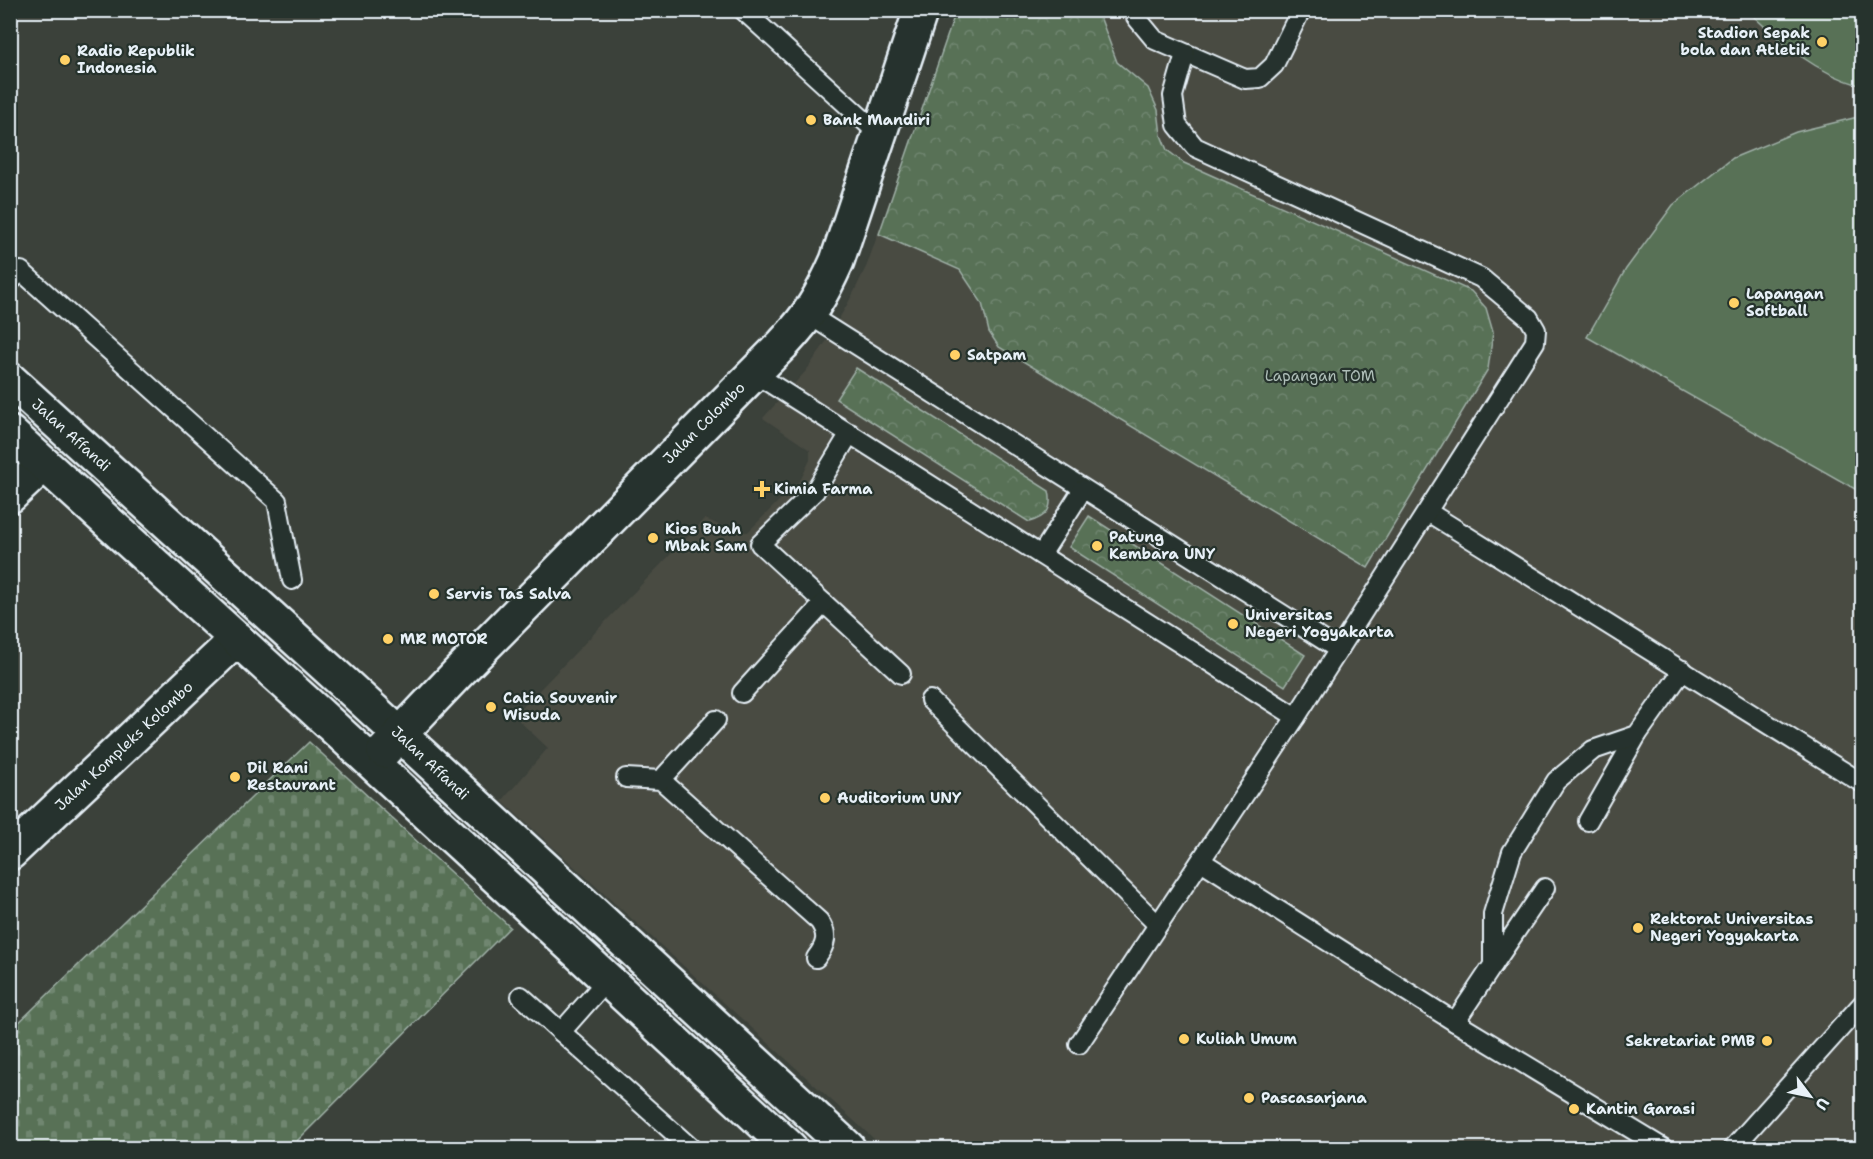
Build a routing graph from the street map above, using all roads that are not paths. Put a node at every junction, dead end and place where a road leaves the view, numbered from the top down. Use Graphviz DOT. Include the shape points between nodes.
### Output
graph roads {
  1 [pos="743,10"];
  2 [pos="921,10"];
  3 [pos="1136,10"];
  4 [pos="1301,10"];
  5 [pos="1185,54"];
  6 [pos="880,135"];
  7 [pos="10,282"];
  8 [pos="809,315"];
  9 [pos="754,373"];
  10 [pos="10,380"];
  11 [pos="10,433"];
  12 [pos="850,433"];
  13 [pos="44,464"];
  14 [pos="1083,489"];
  15 [pos="10,496"];
  16 [pos="1428,512"];
  17 [pos="1041,555"];
  18 [pos="292,580"];
  19 [pos="824,603"];
  20 [pos="237,639"];
  21 [pos="1339,650"];
  22 [pos="1683,670"];
  23 [pos="901,675"];
  24 [pos="742,693"];
  25 [pos="930,700"];
  26 [pos="1296,717"];
  27 [pos="716,720"];
  28 [pos="399,735"];
  29 [pos="1637,735"];
  30 [pos="372,763"];
  31 [pos="626,778"];
  32 [pos="661,780"];
  33 [pos="1863,783"];
  34 [pos="1588,821"];
  35 [pos="10,853"];
  36 [pos="1201,861"];
  37 [pos="1545,888"];
  38 [pos="1158,925"];
  39 [pos="816,958"];
  40 [pos="1492,965"];
  41 [pos="608,980"];
  42 [pos="521,996"];
  43 [pos="1863,1004"];
  44 [pos="1455,1022"];
  45 [pos="561,1032"];
  46 [pos="1079,1044"];
  47 [pos="691,1149"];
  48 [pos="790,1149"];
  49 [pos="848,1149"];
  50 [pos="1663,1149"];
  51 [pos="1733,1149"];
  1 -- 6 [label="lane"];
  2 -- 6 [label="main road, Jalan Colombo"];
  3 -- 5 [label="lane" via="1136,16 1155,40"];
  4 -- 5 [label="lane" via="1274,65 1260,78 1245,80"];
  5 -- 16 [label="lane" via="1173,96 1174,106 1177,125 1195,147 1481,278 1529,318 1536,330 1535,342"];
  6 -- 8 [label="main road, Jalan Colombo" via="837,261"];
  7 -- 18 [label="lane" via="21,271 277,501"];
  8 -- 9 [label="main road, Jalan Colombo"];
  8 -- 14 [label="lane"];
  9 -- 12 [label="lane"];
  9 -- 28 [label="main road, Jalan Colombo"];
  10 -- 28 [label="main road, Jalan Affandi"];
  11 -- 13 [label="main road"];
  12 -- 17 [label="lane"];
  12 -- 19 [label="lane" via="814,490 760,544"];
  13 -- 15 [label="main road"];
  13 -- 20 [label="main road"];
  14 -- 17 [label="lane"];
  14 -- 21 [label="lane"];
  16 -- 21 [label="lane"];
  16 -- 22 [label="lane"];
  17 -- 26 [label="lane"];
  19 -- 23 [label="lane"];
  19 -- 24 [label="lane"];
  20 -- 30 [label="main road"];
  20 -- 35 [label="main road, Jalan Kompleks Kolombo"];
  21 -- 26 [label="lane"];
  22 -- 29 [label="lane"];
  22 -- 33 [label="lane"];
  25 -- 38 [label="lane"];
  26 -- 36 [label="lane"];
  27 -- 32 [label="lane"];
  28 -- 30 [label="main road, Jalan Colombo"];
  28 -- 49 [label="main road, Jalan Affandi"];
  29 -- 34 [label="lane"];
  29 -- 40 [label="lane" via="1593,750 1556,781 1512,852 1493,914"];
  30 -- 41 [label="main road"];
  31 -- 32 [label="lane"];
  32 -- 39 [label="lane" via="819,921 826,939"];
  36 -- 38 [label="lane"];
  36 -- 44 [label="lane"];
  37 -- 40 [label="lane"];
  38 -- 46 [label="lane"];
  40 -- 44 [label="lane"];
  41 -- 45 [label="lane"];
  41 -- 48 [label="main road"];
  42 -- 45 [label="lane"];
  43 -- 51 [label="lane"];
  44 -- 50 [label="lane"];
  45 -- 47 [label="lane"];
}
